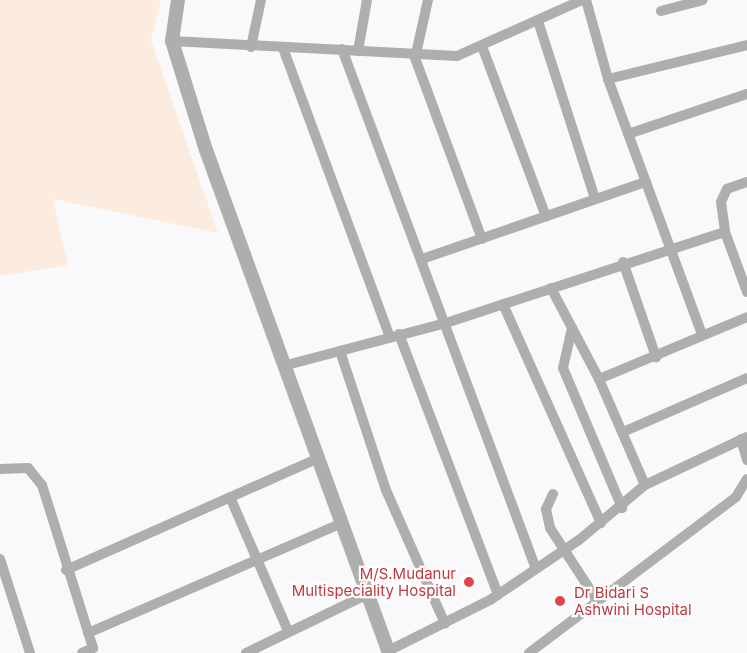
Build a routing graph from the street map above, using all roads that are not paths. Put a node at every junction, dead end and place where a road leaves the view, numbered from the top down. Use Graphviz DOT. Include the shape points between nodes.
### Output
graph roads {
  1 [pos="177,0"];
  2 [pos="261,0"];
  3 [pos="366,0"];
  4 [pos="428,0"];
  5 [pos="558,0"];
  6 [pos="584,0"];
  7 [pos="703,0"];
  8 [pos="662,11"];
  9 [pos="556,12"];
  10 [pos="538,21"];
  11 [pos="172,41"];
  12 [pos="747,45"];
  13 [pos="251,48"];
  14 [pos="283,48"];
  15 [pos="342,49"];
  16 [pos="483,49"];
  17 [pos="358,51"];
  18 [pos="415,58"];
  19 [pos="608,79"];
  20 [pos="747,94"];
  21 [pos="628,134"];
  22 [pos="646,182"];
  23 [pos="747,182"];
  24 [pos="595,199"];
  25 [pos="546,217"];
  26 [pos="725,232"];
  27 [pos="482,239"];
  28 [pos="671,247"];
  29 [pos="422,259"];
  30 [pos="623,262"];
  31 [pos="551,288"];
  32 [pos="747,292"];
  33 [pos="503,304"];
  34 [pos="747,318"];
  35 [pos="446,323"];
  36 [pos="572,328"];
  37 [pos="702,334"];
  38 [pos="394,336"];
  39 [pos="340,351"];
  40 [pos="656,357"];
  41 [pos="283,366"];
  42 [pos="747,378"];
  43 [pos="599,379"];
  44 [pos="623,432"];
  45 [pos="744,438"];
  46 [pos="317,459"];
  47 [pos="747,460"];
  48 [pos="0,469"];
  49 [pos="747,479"];
  50 [pos="645,485"];
  51 [pos="553,495"];
  52 [pos="230,497"];
  53 [pos="622,508"];
  54 [pos="602,523"];
  55 [pos="340,524"];
  56 [pos="562,552"];
  57 [pos="0,559"];
  58 [pos="258,561"];
  59 [pos="536,569"];
  60 [pos="66,570"];
  61 [pos="368,594"];
  62 [pos="498,595"];
  63 [pos="598,602"];
  64 [pos="445,624"];
  65 [pos="288,631"];
  66 [pos="88,633"];
  67 [pos="94,650"];
  68 [pos="388,652"];
  69 [pos="30,653"];
  70 [pos="82,653"];
  71 [pos="246,653"];
  72 [pos="529,653"];
  1 -- 11 [label="street"];
  2 -- 13 [label="street"];
  3 -- 17 [label="street"];
  4 -- 18 [label="street"];
  5 -- 9 [label="street"];
  6 -- 9 [label="street"];
  6 -- 19 [label="street"];
  7 -- 8 [label="street"];
  9 -- 10 [label="street"];
  10 -- 16 [label="street"];
  10 -- 24 [label="street"];
  11 -- 13 [label="street"];
  11 -- 41 [label="street"];
  12 -- 19 [label="street"];
  13 -- 14 [label="street"];
  14 -- 15 [label="street"];
  14 -- 38 [label="street"];
  15 -- 17 [label="street"];
  15 -- 29 [label="street"];
  16 -- 18 [label="street"];
  16 -- 25 [label="street"];
  17 -- 18 [label="street"];
  18 -- 27 [label="street"];
  19 -- 21 [label="street"];
  20 -- 21 [label="street"];
  21 -- 22 [label="street"];
  22 -- 24 [label="street"];
  22 -- 28 [label="street"];
  23 -- 26 [label="street" via="723,194"];
  24 -- 25 [label="street"];
  25 -- 27 [label="street"];
  26 -- 28 [label="street"];
  26 -- 32 [label="street"];
  27 -- 29 [label="street"];
  28 -- 30 [label="street"];
  28 -- 37 [label="street"];
  29 -- 35 [label="street"];
  30 -- 31 [label="street"];
  30 -- 40 [label="street"];
  31 -- 33 [label="street"];
  31 -- 36 [label="street"];
  33 -- 35 [label="street"];
  33 -- 54 [label="street"];
  34 -- 37 [label="street"];
  35 -- 38 [label="street"];
  35 -- 59 [label="street"];
  36 -- 43 [label="street"];
  36 -- 53 [label="street" via="563,368"];
  37 -- 40 [label="street"];
  38 -- 39 [label="street"];
  38 -- 62 [label="street"];
  39 -- 41 [label="street"];
  39 -- 64 [label="street" via="386,490"];
  40 -- 43 [label="street"];
  41 -- 46 [label="street"];
  42 -- 44 [label="street"];
  43 -- 44 [label="street"];
  44 -- 50 [label="street"];
  45 -- 47 [label="street"];
  45 -- 50 [label="street"];
  46 -- 52 [label="street"];
  46 -- 55 [label="street"];
  48 -- 60 [label="street" via="17,466 36,474"];
  49 -- 63 [label="street" via="736,497"];
  50 -- 53 [label="street"];
  51 -- 56 [label="street" via="546,518"];
  52 -- 58 [label="street"];
  52 -- 60 [label="street"];
  53 -- 54 [label="street"];
  54 -- 56 [label="street"];
  55 -- 58 [label="street"];
  55 -- 61 [label="street"];
  56 -- 59 [label="street"];
  56 -- 63 [label="street"];
  57 -- 69 [label="street"];
  58 -- 65 [label="street"];
  58 -- 66 [label="street"];
  59 -- 62 [label="street"];
  60 -- 66 [label="street"];
  61 -- 65 [label="street"];
  61 -- 68 [label="street"];
  62 -- 64 [label="street"];
  63 -- 72 [label="street"];
  64 -- 68 [label="street"];
  65 -- 71 [label="street"];
  66 -- 67 [label="street"];
  67 -- 70 [label="street"];
}
